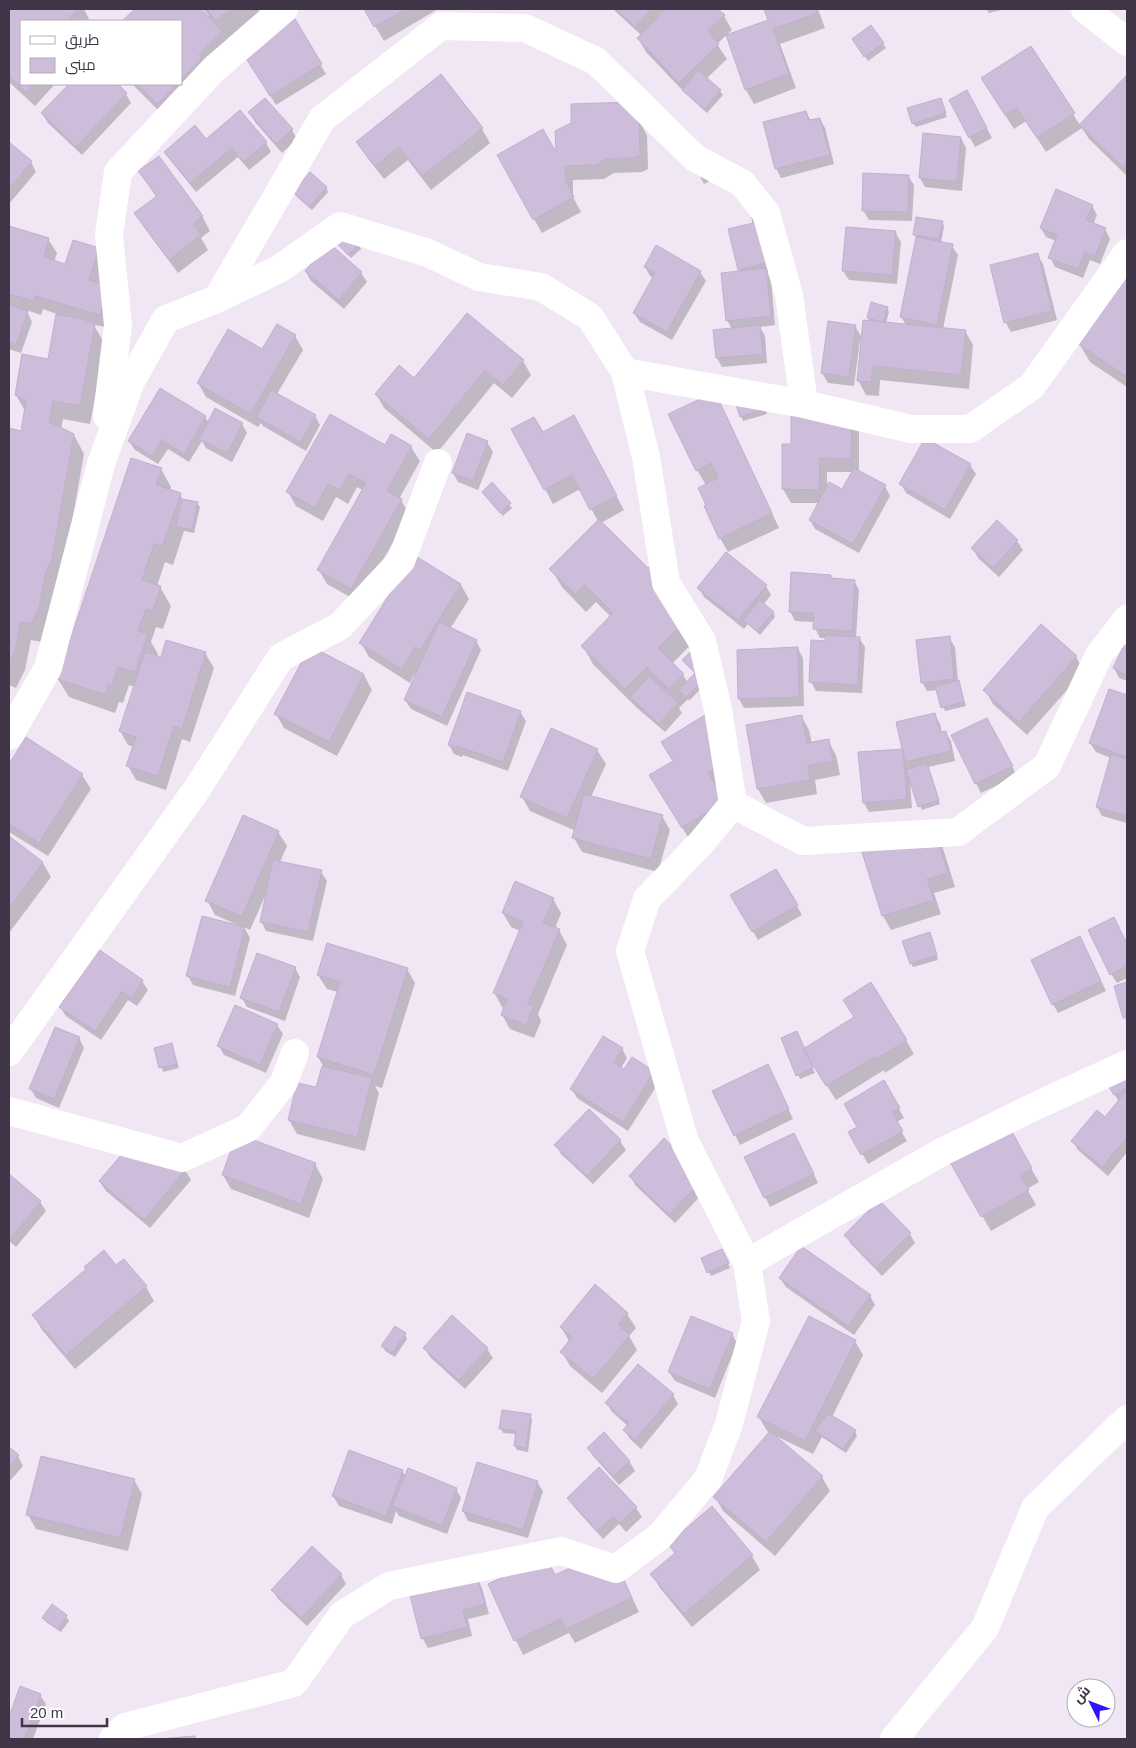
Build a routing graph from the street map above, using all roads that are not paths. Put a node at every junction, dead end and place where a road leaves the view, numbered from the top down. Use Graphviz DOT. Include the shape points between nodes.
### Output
graph roads {
  1 [pos="284,9"];
  2 [pos="1085,9"];
  3 [pos="440,18"];
  4 [pos="1127,42"];
  5 [pos="1127,252"];
  6 [pos="217,299"];
  7 [pos="625,372"];
  8 [pos="804,404"];
  9 [pos="438,463"];
  10 [pos="101,464"];
  11 [pos="1127,619"];
  12 [pos="9,736"];
  13 [pos="733,804"];
  14 [pos="9,1052"];
  15 [pos="295,1054"];
  16 [pos="1127,1064"];
  17 [pos="9,1111"];
  18 [pos="747,1263"];
  19 [pos="1127,1419"];
  20 [pos="113,1739"];
  21 [pos="894,1739"];
  1 -- 10 [label="street" via="214,69 118,172 109,236 118,325"];
  2 -- 4 [label="street"];
  3 -- 6 [label="street" via="322,119"];
  3 -- 8 [label="street" via="525,28 596,61 695,158 742,183 766,212 789,295"];
  5 -- 8 [label="street" via="1032,386 970,429 911,429"];
  6 -- 7 [label="street" via="279,269 340,226 428,253 479,276 542,287 590,318"];
  6 -- 10 [label="street" via="166,318 131,381"];
  7 -- 8 [label="street"];
  7 -- 13 [label="street" via="646,457 666,583 702,641 718,709"];
  9 -- 14 [label="street" via="400,561 340,626 281,657 191,796"];
  10 -- 12 [label="street" via="48,668"];
  11 -- 13 [label="street" via="1099,655 1047,766 958,832 802,841"];
  13 -- 18 [label="street" via="701,844 647,899 630,951 686,1142"];
  15 -- 17 [label="street" via="283,1084 248,1128 182,1158"];
  16 -- 18 [label="street" via="942,1152"];
  18 -- 20 [label="street" via="756,1321 729,1424 708,1478 660,1536 616,1569 561,1551 389,1586 342,1615 294,1683 125,1727"];
  19 -- 21 [label="street" via="1036,1508 985,1628"];
}
